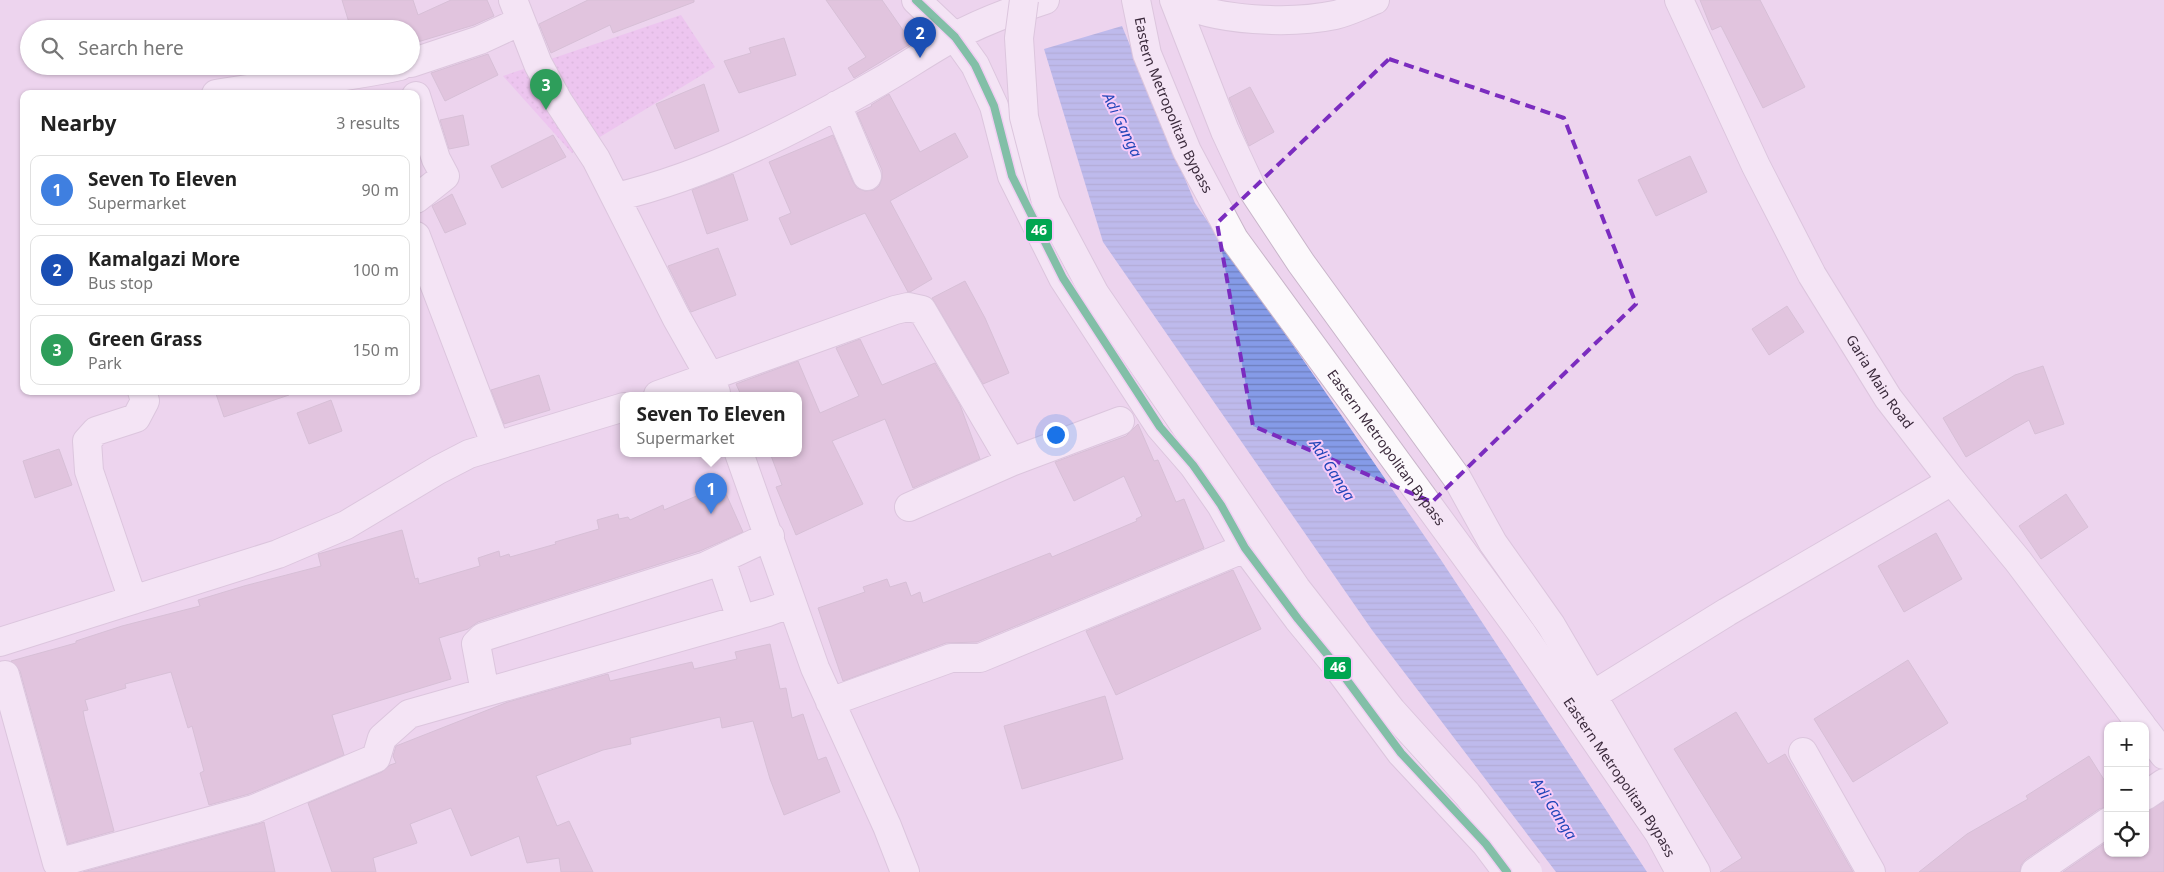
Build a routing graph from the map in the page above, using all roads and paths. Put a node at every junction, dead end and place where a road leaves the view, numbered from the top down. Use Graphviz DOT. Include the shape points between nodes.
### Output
graph roads {
  1 [pos="916,0"];
  2 [pos="1024,0"];
  3 [pos="1045,0"];
  4 [pos="1136,0"];
  5 [pos="1175,0"];
  6 [pos="1375,0"];
  7 [pos="1679,0"];
  8 [pos="517,10"];
  9 [pos="955,37"];
  10 [pos="420,60"];
  11 [pos="341,75"];
  12 [pos="410,75"];
  13 [pos="242,90"];
  14 [pos="414,90"];
  15 [pos="837,105"];
  16 [pos="420,108"];
  17 [pos="867,176"];
  18 [pos="420,196"];
  19 [pos="616,197"];
  20 [pos="420,246"];
  21 [pos="713,386"];
  22 [pos="676,392"];
  23 [pos="143,395"];
  24 [pos="620,408"];
  25 [pos="1120,421"];
  26 [pos="496,446"];
  27 [pos="741,457"];
  28 [pos="1011,462"];
  29 [pos="1952,482"];
  30 [pos="909,507"];
  31 [pos="770,536"];
  32 [pos="1246,548"];
  33 [pos="721,560"];
  34 [pos="133,600"];
  35 [pos="792,603"];
  36 [pos="742,619"];
  37 [pos="0,642"];
  38 [pos="5,675"];
  39 [pos="485,692"];
  40 [pos="1593,695"];
  41 [pos="830,702"];
  42 [pos="2139,722"];
  43 [pos="2149,735"];
  44 [pos="1803,752"];
  45 [pos="2164,755"];
  46 [pos="2164,782"];
  47 [pos="2149,793"];
  48 [pos="2104,825"];
  49 [pos="57,867"];
  50 [pos="904,872"];
  51 [pos="1507,872"];
  52 [pos="1528,872"];
  53 [pos="1680,872"];
  54 [pos="1696,872"];
  55 [pos="1871,872"];
  56 [pos="2035,872"];
  1 -- 9 [label="street"];
  2 -- 52 [label="street, bridge" via="1019,38 1024,117 1046,202 1095,294 1296,588 1392,711 1467,794"];
  3 -- 9 [label="street" via="1004,14"];
  4 -- 53 [label="street, Eastern Metropolitan Bypass" via="1147,54 1187,151 1234,239 1521,632 1659,834"];
  5 -- 6 [label="street" via="1234,18 1276,20 1336,15"];
  5 -- 40 [label="street" via="1225,131 1252,189 1301,263 1457,478 1493,543 1551,625"];
  7 -- 29 [label="street, Garia Main Road" via="1756,166 1812,274 1888,398"];
  8 -- 10 [label="street" via="480,40"];
  8 -- 19 [label="street" via="550,86"];
  9 -- 15 [label="street"];
  9 -- 32 [label="street" via="976,65 994,106 1012,176 1063,278 1160,427 1193,465"];
  11 -- 13 [label="street"];
  12 -- 14 [label="street"];
  15 -- 17 [label="street"];
  15 -- 19 [label="street" via="713,165"];
  16 -- 18 [label="street" via="444,176"];
  19 -- 21 [label="street"];
  20 -- 26 [label="street"];
  21 -- 22 [label="street"];
  21 -- 28 [label="street" via="895,310 918,308"];
  23 -- 34 [label="street" via="145,401 136,418 96,431 87,441 89,471"];
  24 -- 26 [label="street"];
  25 -- 28 [label="street"];
  26 -- 34 [label="street" via="456,460 390,500 278,554"];
  27 -- 31 [label="street"];
  28 -- 30 [label="street"];
  29 -- 40 [label="street" via="1727,612"];
  29 -- 42 [label="street, Garia Main Road" via="2018,561"];
  31 -- 33 [label="street"];
  31 -- 35 [label="street"];
  32 -- 41 [label="street" via="980,658 951,658"];
  32 -- 51 [label="street" via="1401,753 1486,844"];
  33 -- 36 [label="street"];
  33 -- 39 [label="street" via="482,637 476,644"];
  34 -- 37 [label="street"];
  35 -- 36 [label="street"];
  35 -- 41 [label="street"];
  36 -- 39 [label="street"];
  38 -- 49 [label="street"];
  39 -- 49 [label="street" via="409,714 382,738 376,758 254,809"];
  40 -- 54 [label="street"];
  41 -- 50 [label="street" via="887,826"];
  43 -- 45 [label="street"];
  44 -- 55 [label="street"];
  46 -- 47 [label="street"];
  48 -- 56 [label="street"];
}
